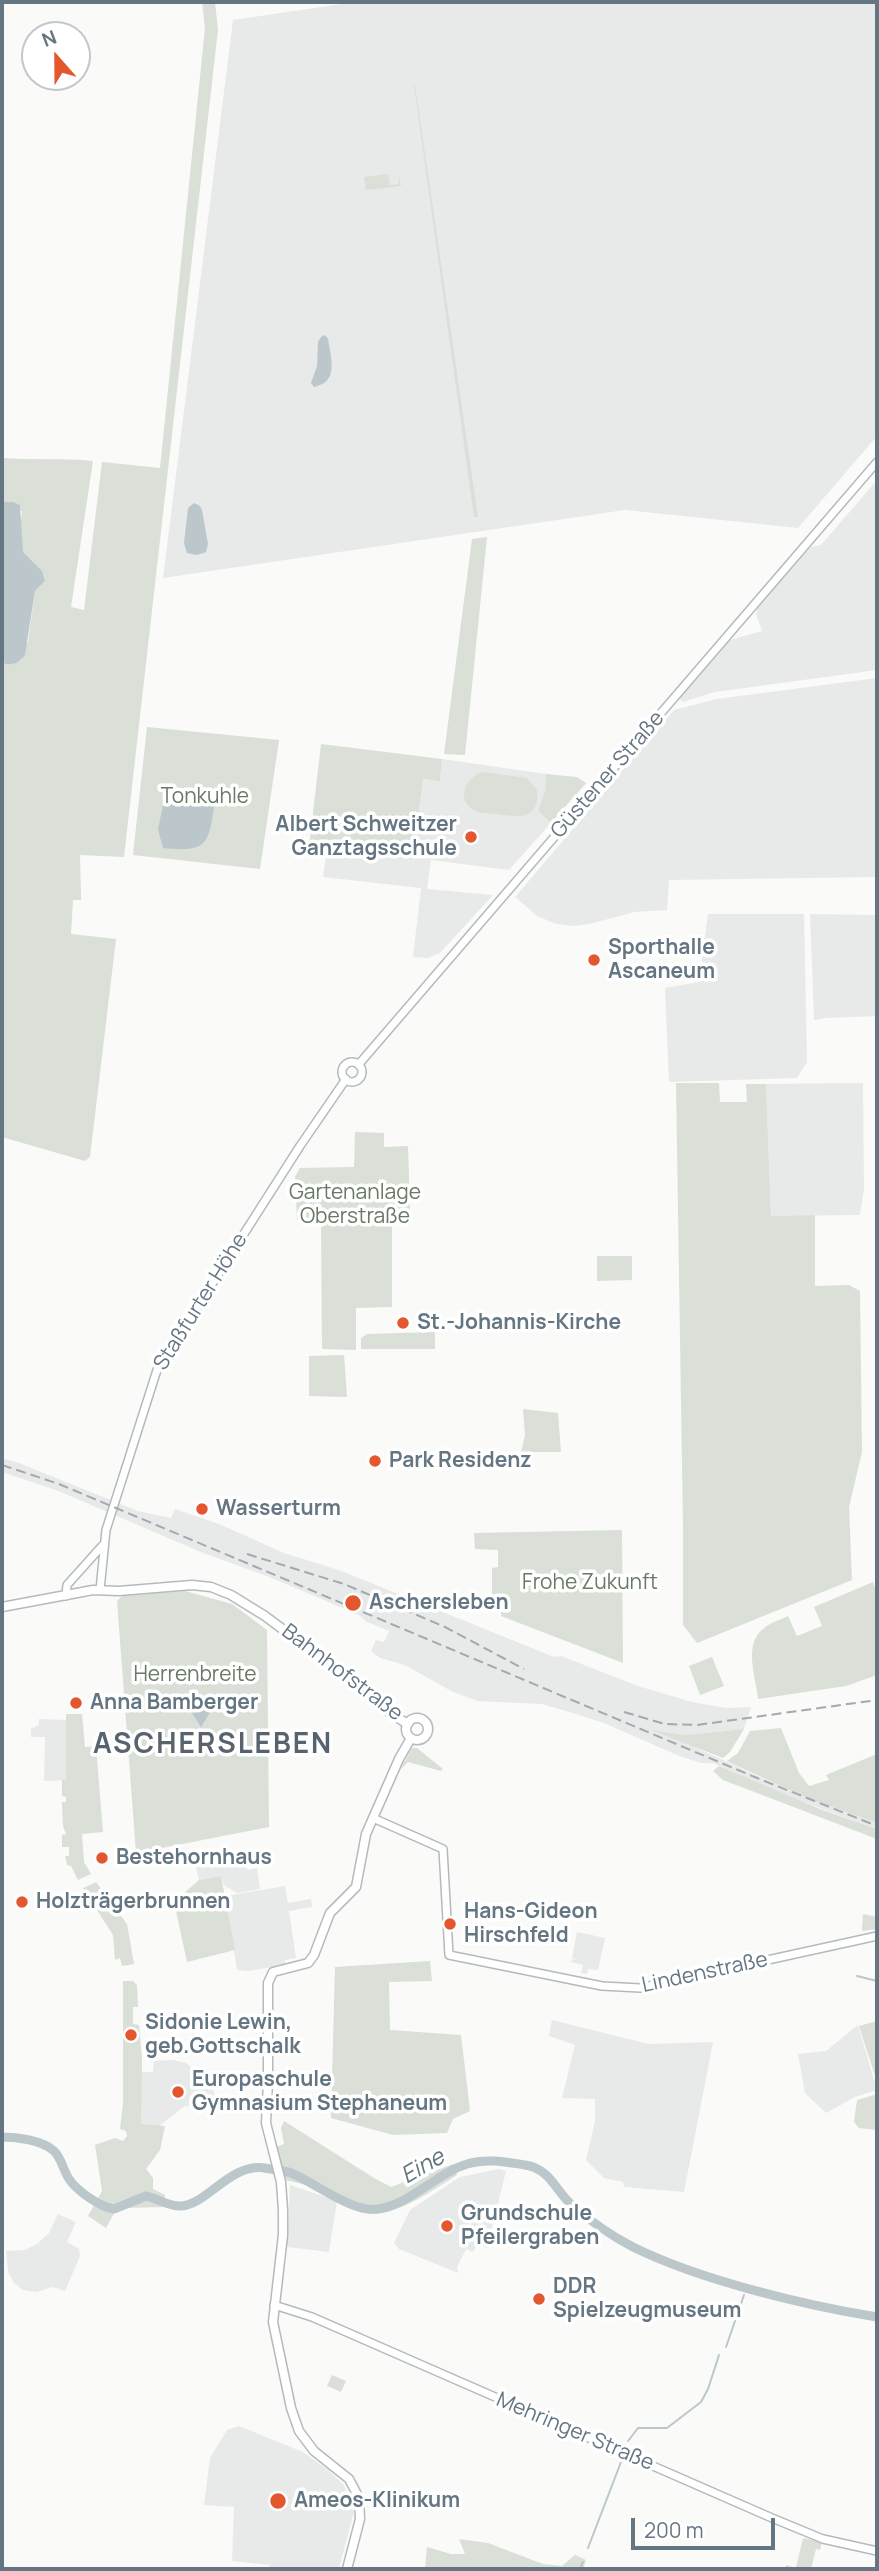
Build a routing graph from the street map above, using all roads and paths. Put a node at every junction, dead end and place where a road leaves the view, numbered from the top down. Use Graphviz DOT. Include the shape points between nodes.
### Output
graph roads {
  1 [pos="877,462"];
  2 [pos="359,1064"];
  3 [pos="346,1079"];
  4 [pos="103,1545"];
  5 [pos="90,1560"];
  6 [pos="102,1565"];
  7 [pos="100,1590"];
  8 [pos="66,1596"];
  9 [pos="2,1607"];
  10 [pos="408,1724"];
  11 [pos="411,1738"];
  12 [pos="373,1818"];
  13 [pos="877,1936"];
  14 [pos="274,2305"];
  15 [pos="877,2551"];
  16 [pos="347,2569"];
  1 -- 2 [label="main road, Güstener Straße"];
  2 -- 3 [label="main road" via="345,1065"];
  2 -- 3 [label="main road" via="360,1079"];
  3 -- 4 [label="main road, Staßfurter Höhe" via="157,1370 119,1481"];
  4 -- 5 [label="main road"];
  4 -- 6 [label="main road, Staßfurter Höhe"];
  5 -- 6 [label="main road"];
  5 -- 8 [label="main road" via="67,1585"];
  6 -- 7 [label="main road, Staßfurter Höhe"];
  7 -- 8 [label="main road"];
  7 -- 10 [label="main road, Bahnhofstraße" via="191,1585 231,1595 276,1623"];
  8 -- 9 [label="main road"];
  10 -- 11 [label="main road"];
  10 -- 11 [label="main road" via="418,1718 428,1728 421,1739"];
  11 -- 12 [label="main road"];
  12 -- 13 [label="main road, Lindenstraße" via="443,1849 449,1955 602,1986 640,1988"];
  12 -- 14 [label="main road" via="356,1887 330,1913 312,1958 305,1965 275,1971 269,1977 266,2118 281,2179 283,2229"];
  14 -- 15 [label="main road, Mehringer Straße" via="312,2316 810,2534"];
  14 -- 16 [label="main road" via="274,2326 295,2421 310,2446 349,2479 359,2498 360,2519"];
}
